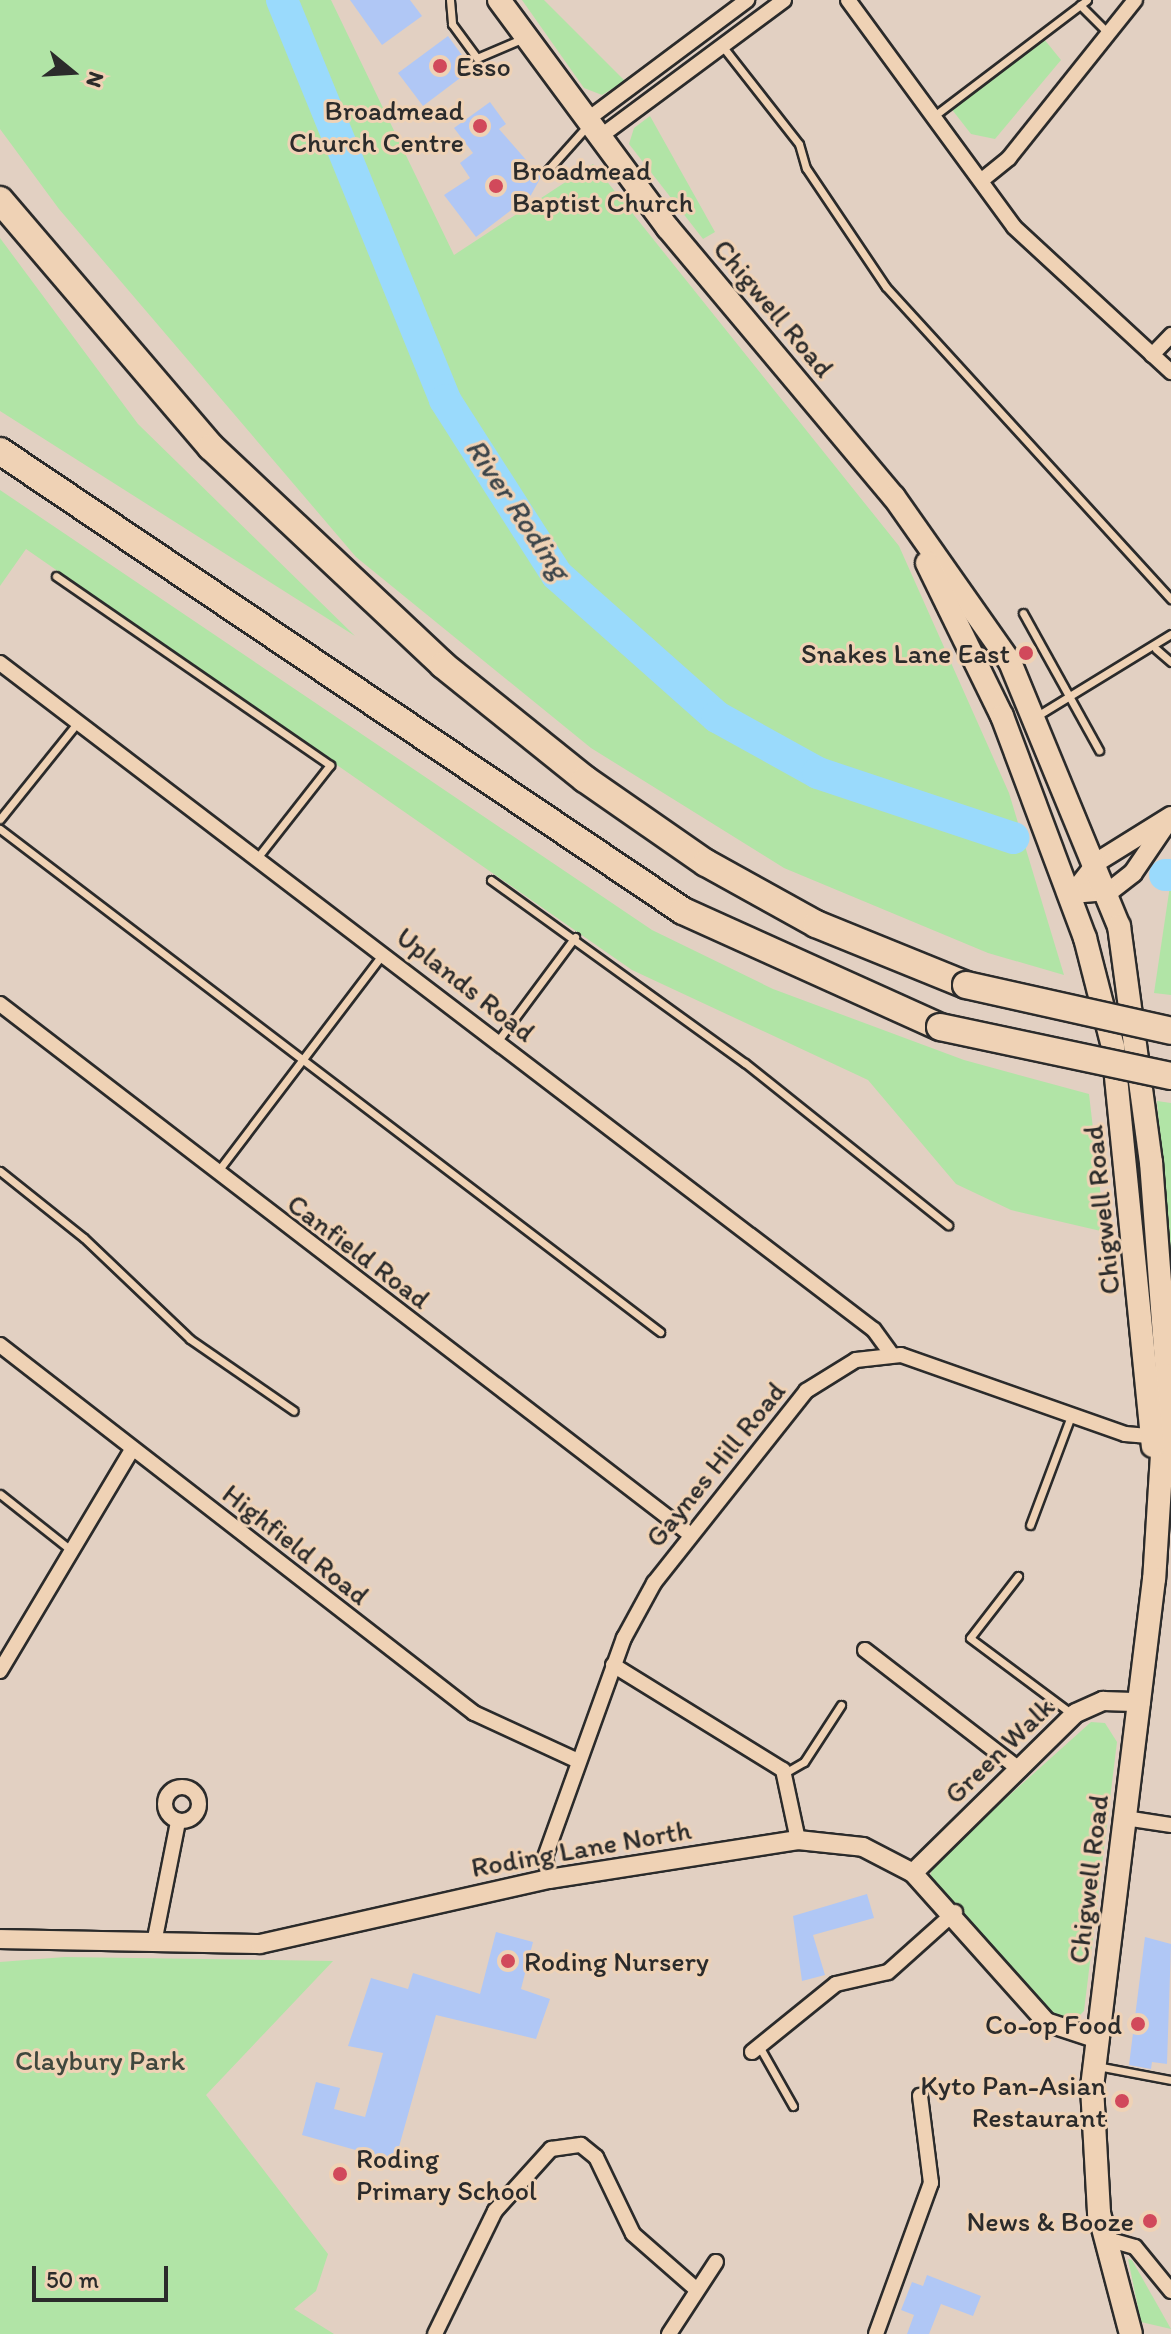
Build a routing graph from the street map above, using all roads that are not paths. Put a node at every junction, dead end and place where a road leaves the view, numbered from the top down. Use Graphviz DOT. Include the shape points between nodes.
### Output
graph roads {
  1 [pos="450,0"];
  2 [pos="499,0"];
  3 [pos="747,0"];
  4 [pos="784,0"];
  5 [pos="848,0"];
  6 [pos="1135,0"];
  7 [pos="1084,2"];
  8 [pos="1108,33"];
  9 [pos="526,36"];
  10 [pos="723,47"];
  11 [pos="934,116"];
  12 [pos="593,126"];
  13 [pos="547,171"];
  14 [pos="982,180"];
  15 [pos="0,200"];
  16 [pos="1171,335"];
  17 [pos="1152,355"];
  18 [pos="1171,372"];
  19 [pos="0,451"];
  20 [pos="894,497"];
  21 [pos="56,576"];
  22 [pos="1171,599"];
  23 [pos="1023,613"];
  24 [pos="1171,634"];
  25 [pos="1156,649"];
  26 [pos="1171,662"];
  27 [pos="0,663"];
  28 [pos="1074,693"];
  29 [pos="1035,718"];
  30 [pos="79,720"];
  31 [pos="1099,750"];
  32 [pos="1171,816"];
  33 [pos="0,819"];
  34 [pos="0,829"];
  35 [pos="257,858"];
  36 [pos="1097,862"];
  37 [pos="491,880"];
  38 [pos="1110,891"];
  39 [pos="1072,894"];
  40 [pos="575,937"];
  41 [pos="384,953"];
  42 [pos="0,1004"];
  43 [pos="1171,1031"];
  44 [pos="497,1042"];
  45 [pos="302,1061"];
  46 [pos="1171,1076"];
  47 [pos="0,1171"];
  48 [pos="216,1174"];
  49 [pos="948,1225"];
  50 [pos="1167,1296"];
  51 [pos="660,1332"];
  52 [pos="0,1345"];
  53 [pos="892,1355"];
  54 [pos="1144,1358"];
  55 [pos="294,1411"];
  56 [pos="1072,1414"];
  57 [pos="1158,1437"];
  58 [pos="132,1450"];
  59 [pos="0,1494"];
  60 [pos="1030,1525"];
  61 [pos="691,1535"];
  62 [pos="72,1551"];
  63 [pos="1164,1557"];
  64 [pos="1018,1576"];
  65 [pos="0,1640"];
  66 [pos="13,1650"];
  67 [pos="865,1650"];
  68 [pos="613,1665"];
  69 [pos="0,1671"];
  70 [pos="1141,1702"];
  71 [pos="841,1705"];
  72 [pos="1074,1715"];
  73 [pos="576,1760"];
  74 [pos="1020,1770"];
  75 [pos="783,1774"];
  76 [pos="1125,1818"];
  77 [pos="178,1822"];
  78 [pos="1171,1825"];
  79 [pos="798,1840"];
  80 [pos="913,1873"];
  81 [pos="549,1879"];
  82 [pos="955,1912"];
  83 [pos="155,1938"];
  84 [pos="0,1939"];
  85 [pos="1098,2039"];
  86 [pos="756,2049"];
  87 [pos="1095,2066"];
  88 [pos="1171,2080"];
  89 [pos="920,2096"];
  90 [pos="793,2106"];
  91 [pos="1107,2239"];
  92 [pos="716,2262"];
  93 [pos="697,2290"];
  94 [pos="1171,2291"];
  95 [pos="435,2334"];
  96 [pos="669,2334"];
  97 [pos="876,2334"];
  98 [pos="1131,2334"];
  1 -- 9 [label="lane" via="452,24 477,58 506,52"];
  2 -- 9 [label="main road, Chigwell Road"];
  3 -- 12 [label="street"];
  4 -- 10 [label="street"];
  5 -- 11 [label="street"];
  6 -- 8 [label="street"];
  7 -- 8 [label="lane"];
  7 -- 11 [label="lane"];
  8 -- 14 [label="street" via="1009,158"];
  9 -- 12 [label="main road, Chigwell Road"];
  10 -- 12 [label="street"];
  10 -- 22 [label="lane" via="799,144 806,168 886,287"];
  11 -- 14 [label="street"];
  12 -- 13 [label="lane"];
  12 -- 20 [label="main road, Chigwell Road" via="668,228"];
  14 -- 17 [label="street" via="1014,227"];
  15 -- 43 [label="highway, bridge" via="211,447 443,665 585,779 706,863 816,924 966,985"];
  16 -- 17 [label="street"];
  17 -- 18 [label="street"];
  19 -- 46 [label="highway, bridge" via="683,911 940,1027"];
  20 -- 29 [label="main road, Chigwell Road" via="1010,662"];
  20 -- 39 [label="main road, Chigwell Road" via="1002,716"];
  21 -- 35 [label="lane" via="330,765"];
  23 -- 28 [label="lane"];
  24 -- 25 [label="lane"];
  25 -- 26 [label="lane"];
  25 -- 28 [label="lane"];
  27 -- 30 [label="street, Uplands Road"];
  28 -- 29 [label="lane"];
  28 -- 31 [label="lane"];
  29 -- 36 [label="main road, Chigwell Road"];
  30 -- 33 [label="lane"];
  30 -- 35 [label="street, Uplands Road"];
  32 -- 36 [label="street"];
  32 -- 38 [label="street" via="1133,873"];
  34 -- 45 [label="lane"];
  35 -- 41 [label="street, Uplands Road"];
  36 -- 38 [label="main road, Chigwell Road"];
  36 -- 39 [label="street"];
  37 -- 40 [label="lane"];
  38 -- 39 [label="street"];
  38 -- 50 [label="main road, Chigwell Road" via="1124,947"];
  39 -- 54 [label="main road, Chigwell Road" via="1113,1047"];
  40 -- 44 [label="lane"];
  40 -- 49 [label="lane"];
  41 -- 44 [label="street, Uplands Road"];
  41 -- 45 [label="lane"];
  42 -- 48 [label="street, Canfield Road"];
  44 -- 53 [label="street, Uplands Road" via="874,1330"];
  45 -- 48 [label="lane"];
  45 -- 51 [label="lane"];
  47 -- 55 [label="lane" via="84,1238 98,1259 190,1339"];
  48 -- 61 [label="street, Canfield Road"];
  50 -- 54 [label="lane" via="1155,1296 1156,1337"];
  50 -- 57 [label="main road, Chigwell Road"];
  52 -- 58 [label="street, Highfield Road"];
  53 -- 56 [label="street, Gaynes Hill Road"];
  53 -- 61 [label="street, Gaynes Hill Road" via="856,1360 806,1391"];
  54 -- 57 [label="main road, Chigwell Road"];
  56 -- 57 [label="street, Gaynes Hill Road"];
  56 -- 60 [label="lane"];
  57 -- 63 [label="main road, Chigwell Road"];
  58 -- 62 [label="street"];
  58 -- 73 [label="street, Highfield Road" via="474,1713"];
  59 -- 62 [label="lane"];
  61 -- 68 [label="street, Gaynes Hill Road" via="654,1583"];
  62 -- 66 [label="street"];
  63 -- 70 [label="main road, Chigwell Road"];
  64 -- 72 [label="lane" via="970,1638"];
  65 -- 66 [label="street"];
  66 -- 69 [label="street"];
  67 -- 74 [label="street"];
  68 -- 73 [label="street, Gaynes Hill Road"];
  68 -- 75 [label="street"];
  70 -- 72 [label="street, Green Walk" via="1103,1701"];
  70 -- 76 [label="main road, Chigwell Road"];
  71 -- 75 [label="lane" via="804,1762"];
  72 -- 74 [label="street, Green Walk"];
  73 -- 81 [label="street, Gaynes Hill Road" via="545,1857"];
  74 -- 80 [label="street, Green Walk"];
  75 -- 79 [label="street"];
  76 -- 78 [label="street"];
  76 -- 85 [label="main road, Chigwell Road"];
  77 -- 83 [label="street"];
  79 -- 80 [label="street, Roding Lane North" via="863,1847"];
  79 -- 81 [label="street, Roding Lane North"];
  80 -- 82 [label="street, Roding Lane North"];
  81 -- 83 [label="street, Roding Lane North" via="260,1944"];
  82 -- 85 [label="street, Roding Lane North" via="1046,2022"];
  82 -- 86 [label="street" via="888,1972 836,1984"];
  83 -- 84 [label="street, Roding Lane North"];
  85 -- 87 [label="main road, Chigwell Road"];
  86 -- 90 [label="lane"];
  87 -- 88 [label="lane"];
  87 -- 91 [label="main road, Chigwell Road" via="1090,2135"];
  89 -- 97 [label="street" via="931,2183"];
  91 -- 94 [label="street" via="1135,2247"];
  91 -- 98 [label="main road, Chigwell Road"];
  92 -- 93 [label="street"];
  93 -- 95 [label="street" via="633,2234 596,2157 581,2145 551,2149 495,2211"];
  93 -- 96 [label="street"];
}
